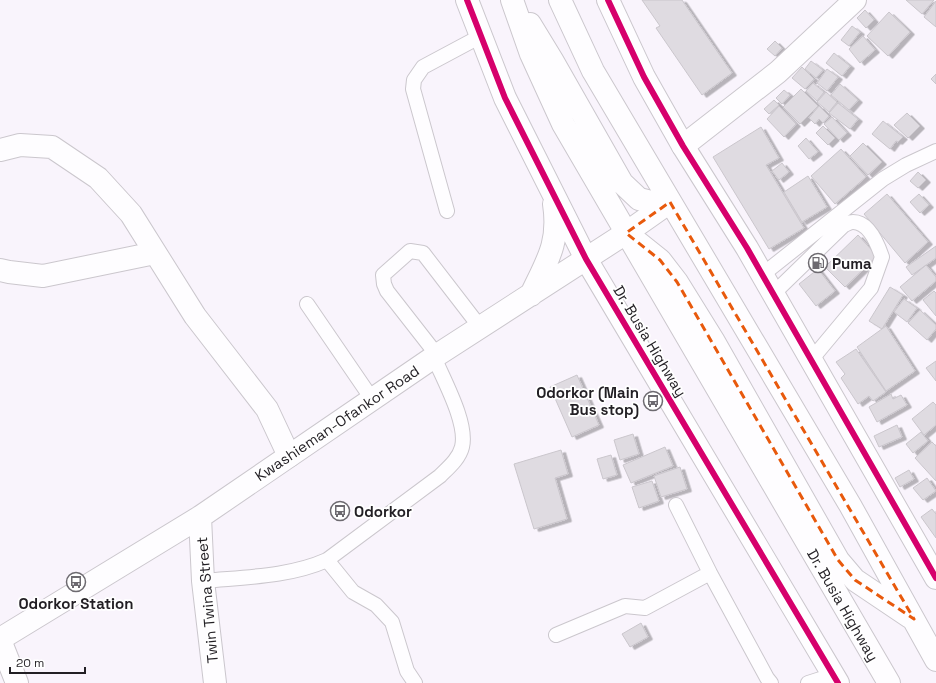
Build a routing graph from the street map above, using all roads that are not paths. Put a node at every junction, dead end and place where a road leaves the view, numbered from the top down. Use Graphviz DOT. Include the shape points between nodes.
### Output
graph roads {
  1 [pos="467,0"];
  2 [pos="513,0"];
  3 [pos="560,0"];
  4 [pos="608,0"];
  5 [pos="855,0"];
  6 [pos="481,36"];
  7 [pos="683,146"];
  8 [pos="0,150"];
  9 [pos="936,151"];
  10 [pos="553,193"];
  11 [pos="670,202"];
  12 [pos="447,211"];
  13 [pos="626,234"];
  14 [pos="155,253"];
  15 [pos="586,259"];
  16 [pos="0,270"];
  17 [pos="762,275"];
  18 [pos="773,294"];
  19 [pos="531,295"];
  20 [pos="307,304"];
  21 [pos="480,327"];
  22 [pos="436,356"];
  23 [pos="811,360"];
  24 [pos="372,399"];
  25 [pos="289,456"];
  26 [pos="676,505"];
  27 [pos="200,517"];
  28 [pos="327,560"];
  29 [pos="710,573"];
  30 [pos="936,578"];
  31 [pos="203,581"];
  32 [pos="914,619"];
  33 [pos="556,635"];
  34 [pos="0,640"];
  35 [pos="936,660"];
  36 [pos="835,679"];
  37 [pos="17,683"];
  38 [pos="215,683"];
  39 [pos="415,683"];
  40 [pos="772,683"];
  41 [pos="808,683"];
  42 [pos="889,683"];
  1 -- 6 [label="main road, Dr. Busia Highway"];
  2 -- 11 [label="main road" via="552,60 622,183 639,199 655,204"];
  2 -- 13 [label="main road, Dr. Busia Highway" via="531,54 563,124"];
  3 -- 11 [label="main road" via="593,71"];
  4 -- 7 [label="main road" via="644,77"];
  5 -- 7 [label="main road" via="778,72"];
  6 -- 10 [label="main road, Dr. Busia Highway" via="505,98"];
  6 -- 12 [label="lane" via="423,67 414,80 413,89"];
  7 -- 17 [label="main road"];
  8 -- 14 [label="main road" via="20,145 52,147 98,178 131,214"];
  9 -- 17 [label="lane" via="883,179"];
  10 -- 15 [label="main road, Dr. Busia Highway"];
  10 -- 19 [label="main road" via="556,231 552,252"];
  11 -- 13 [label="main road, Kwashieman-Ofankor Road"];
  11 -- 32 [label="main road"];
  13 -- 15 [label="main road, Kwashieman-Ofankor Road"];
  13 -- 32 [label="main road" via="660,260 677,282 713,340 838,560 855,580"];
  13 -- 42 [label="main road, Dr. Busia Highway"];
  14 -- 16 [label="main road" via="43,276"];
  14 -- 25 [label="main road" via="195,316 267,409"];
  15 -- 19 [label="main road, Kwashieman-Ofankor Road"];
  15 -- 36 [label="main road, Dr. Busia Highway"];
  17 -- 18 [label="main road"];
  18 -- 23 [label="main road"];
  18 -- 23 [label="lane" via="844,225 853,222 862,224 876,240 882,257 871,288"];
  19 -- 21 [label="main road, Kwashieman-Ofankor Road"];
  20 -- 24 [label="lane"];
  21 -- 22 [label="main road, Kwashieman-Ofankor Road"];
  21 -- 22 [label="lane" via="423,253 410,251 383,276 384,284"];
  22 -- 24 [label="main road, Kwashieman-Ofankor Road"];
  22 -- 28 [label="lane" via="458,412 462,429 462,447 455,460 440,476"];
  23 -- 30 [label="main road"];
  24 -- 25 [label="main road, Kwashieman-Ofankor Road"];
  25 -- 27 [label="main road, Kwashieman-Ofankor Road"];
  26 -- 29 [label="lane"];
  27 -- 31 [label="main road, Twin Twina Street"];
  27 -- 34 [label="main road, Kwashieman-Ofankor Road"];
  28 -- 31 [label="lane" via="294,572"];
  28 -- 39 [label="lane" via="353,592 376,605 392,622 407,671"];
  29 -- 33 [label="lane" via="646,608 625,606"];
  29 -- 40 [label="lane"];
  31 -- 38 [label="main road, Twin Twina Street"];
  32 -- 35 [label="main road"];
  34 -- 37 [label="main road"];
  36 -- 41 [label="lane"];
}
